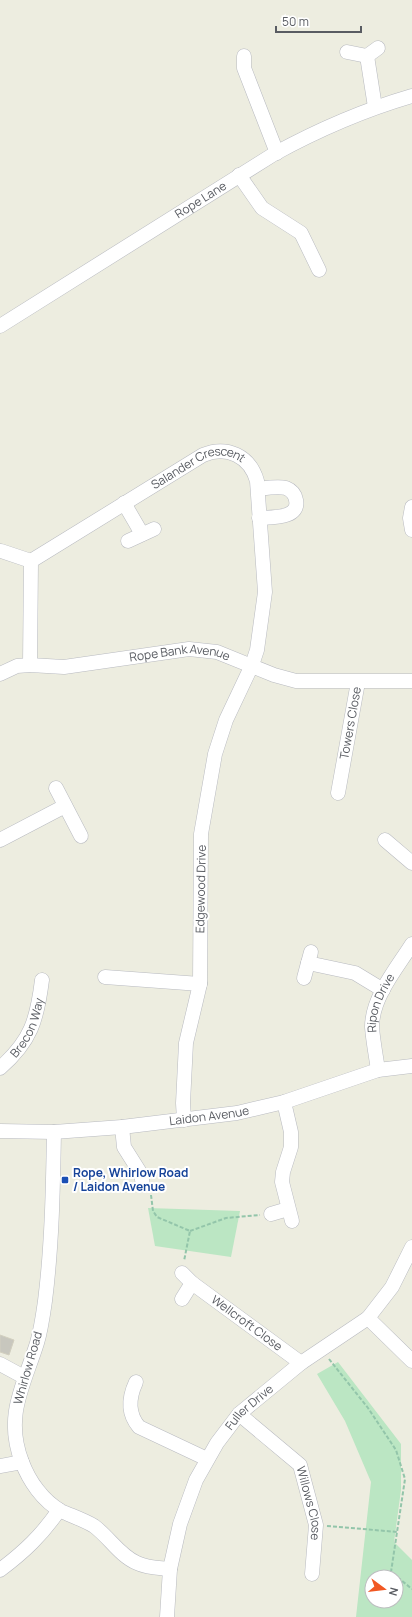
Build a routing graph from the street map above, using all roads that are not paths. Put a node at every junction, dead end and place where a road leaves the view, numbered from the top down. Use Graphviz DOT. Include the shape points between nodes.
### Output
graph roads {
  1 [pos="347,52"];
  2 [pos="244,56"];
  3 [pos="412,96"];
  4 [pos="375,107"];
  5 [pos="277,153"];
  6 [pos="239,175"];
  7 [pos="319,270"];
  8 [pos="0,326"];
  9 [pos="258,489"];
  10 [pos="124,503"];
  11 [pos="412,507"];
  12 [pos="259,518"];
  13 [pos="412,530"];
  14 [pos="128,541"];
  15 [pos="1,551"];
  16 [pos="31,561"];
  17 [pos="30,665"];
  18 [pos="252,665"];
  19 [pos="0,674"];
  20 [pos="412,681"];
  21 [pos="358,682"];
  22 [pos="56,788"];
  23 [pos="338,793"];
  24 [pos="65,806"];
  25 [pos="81,836"];
  26 [pos="0,840"];
  27 [pos="385,840"];
  28 [pos="412,863"];
  29 [pos="412,944"];
  30 [pos="105,977"];
  31 [pos="304,978"];
  32 [pos="42,980"];
  33 [pos="200,984"];
  34 [pos="383,990"];
  35 [pos="412,1066"];
  36 [pos="0,1068"];
  37 [pos="378,1070"];
  38 [pos="284,1102"];
  39 [pos="184,1120"];
  40 [pos="122,1127"];
  41 [pos="0,1131"];
  42 [pos="54,1132"];
  43 [pos="145,1177"];
  44 [pos="271,1214"];
  45 [pos="412,1248"];
  46 [pos="182,1273"];
  47 [pos="192,1283"];
  48 [pos="182,1299"];
  49 [pos="368,1318"];
  50 [pos="412,1361"];
  51 [pos="301,1363"];
  52 [pos="0,1364"];
  53 [pos="24,1377"];
  54 [pos="136,1382"];
  55 [pos="239,1414"];
  56 [pos="207,1459"];
  57 [pos="22,1462"];
  58 [pos="0,1466"];
  59 [pos="59,1510"];
  60 [pos="170,1569"];
  61 [pos="0,1570"];
  62 [pos="312,1574"];
  63 [pos="167,1617"];
  1 -- 4 [label="street" via="372,52"];
  2 -- 5 [label="street" via="244,68"];
  3 -- 4 [label="street, Rope Lane"];
  4 -- 5 [label="street, Rope Lane"];
  5 -- 6 [label="street, Rope Lane"];
  6 -- 7 [label="street" via="262,208 301,233"];
  6 -- 8 [label="street, Rope Lane"];
  9 -- 10 [label="street, Salander Crescent" via="255,474 246,461 234,453 214,451 203,455"];
  9 -- 12 [label="street, Salander Crescent"];
  9 -- 12 [label="street" via="287,489 294,494 297,502 294,510 287,515"];
  10 -- 14 [label="street" via="148,532"];
  10 -- 16 [label="street, Salander Crescent"];
  11 -- 13 [label="street"];
  12 -- 18 [label="street, Salander Crescent" via="265,592 257,650"];
  15 -- 16 [label="street"];
  16 -- 17 [label="street"];
  17 -- 18 [label="street, Rope Bank Avenue" via="64,668 189,650 217,652"];
  17 -- 19 [label="street, Rope Bank Avenue" via="16,666"];
  18 -- 21 [label="street, Rope Bank Avenue" via="296,681"];
  18 -- 33 [label="street, Edgewood Drive" via="226,720 215,754 201,834"];
  20 -- 21 [label="street, Towers Close"];
  21 -- 23 [label="street, Towers Close"];
  22 -- 24 [label="street"];
  24 -- 25 [label="street"];
  24 -- 26 [label="street"];
  27 -- 28 [label="street"];
  29 -- 34 [label="street, Ripon Drive"];
  30 -- 33 [label="street"];
  31 -- 34 [label="street" via="310,957 354,972"];
  32 -- 36 [label="street, Brecon Way" via="38,1013 29,1033 16,1053"];
  33 -- 39 [label="street, Edgewood Drive" via="186,1043 182,1103"];
  34 -- 37 [label="street, Ripon Drive" via="372,1026"];
  35 -- 37 [label="street, Laidon Avenue"];
  37 -- 38 [label="street, Laidon Avenue"];
  38 -- 39 [label="street, Laidon Avenue" via="236,1114"];
  38 -- 44 [label="street" via="292,1139 282,1182 290,1215"];
  39 -- 40 [label="street, Laidon Avenue"];
  40 -- 42 [label="street, Laidon Avenue"];
  40 -- 43 [label="street" via="124,1147"];
  41 -- 42 [label="street, Laidon Avenue"];
  42 -- 53 [label="street, Whirlow Road" via="53,1203 45,1302 38,1341"];
  45 -- 49 [label="street, Fuller Drive" via="392,1287"];
  46 -- 47 [label="street, Wellcroft Close"];
  47 -- 48 [label="street"];
  47 -- 51 [label="street, Wellcroft Close"];
  49 -- 50 [label="street"];
  49 -- 51 [label="street, Fuller Drive"];
  51 -- 55 [label="street, Fuller Drive"];
  52 -- 53 [label="street"];
  53 -- 57 [label="street, Whirlow Road" via="17,1399 15,1420 16,1441"];
  54 -- 56 [label="street" via="130,1395 133,1418 139,1427"];
  55 -- 56 [label="street, Fuller Drive"];
  55 -- 62 [label="street, Willows Close" via="300,1465 316,1525"];
  56 -- 60 [label="street, Fuller Drive" via="187,1501"];
  57 -- 58 [label="street"];
  57 -- 59 [label="street, Whirlow Road" via="33,1484"];
  59 -- 60 [label="street, Whirlow Road" via="92,1525 136,1563"];
  59 -- 61 [label="street" via="26,1551"];
  60 -- 63 [label="street, Fuller Drive"];
}
